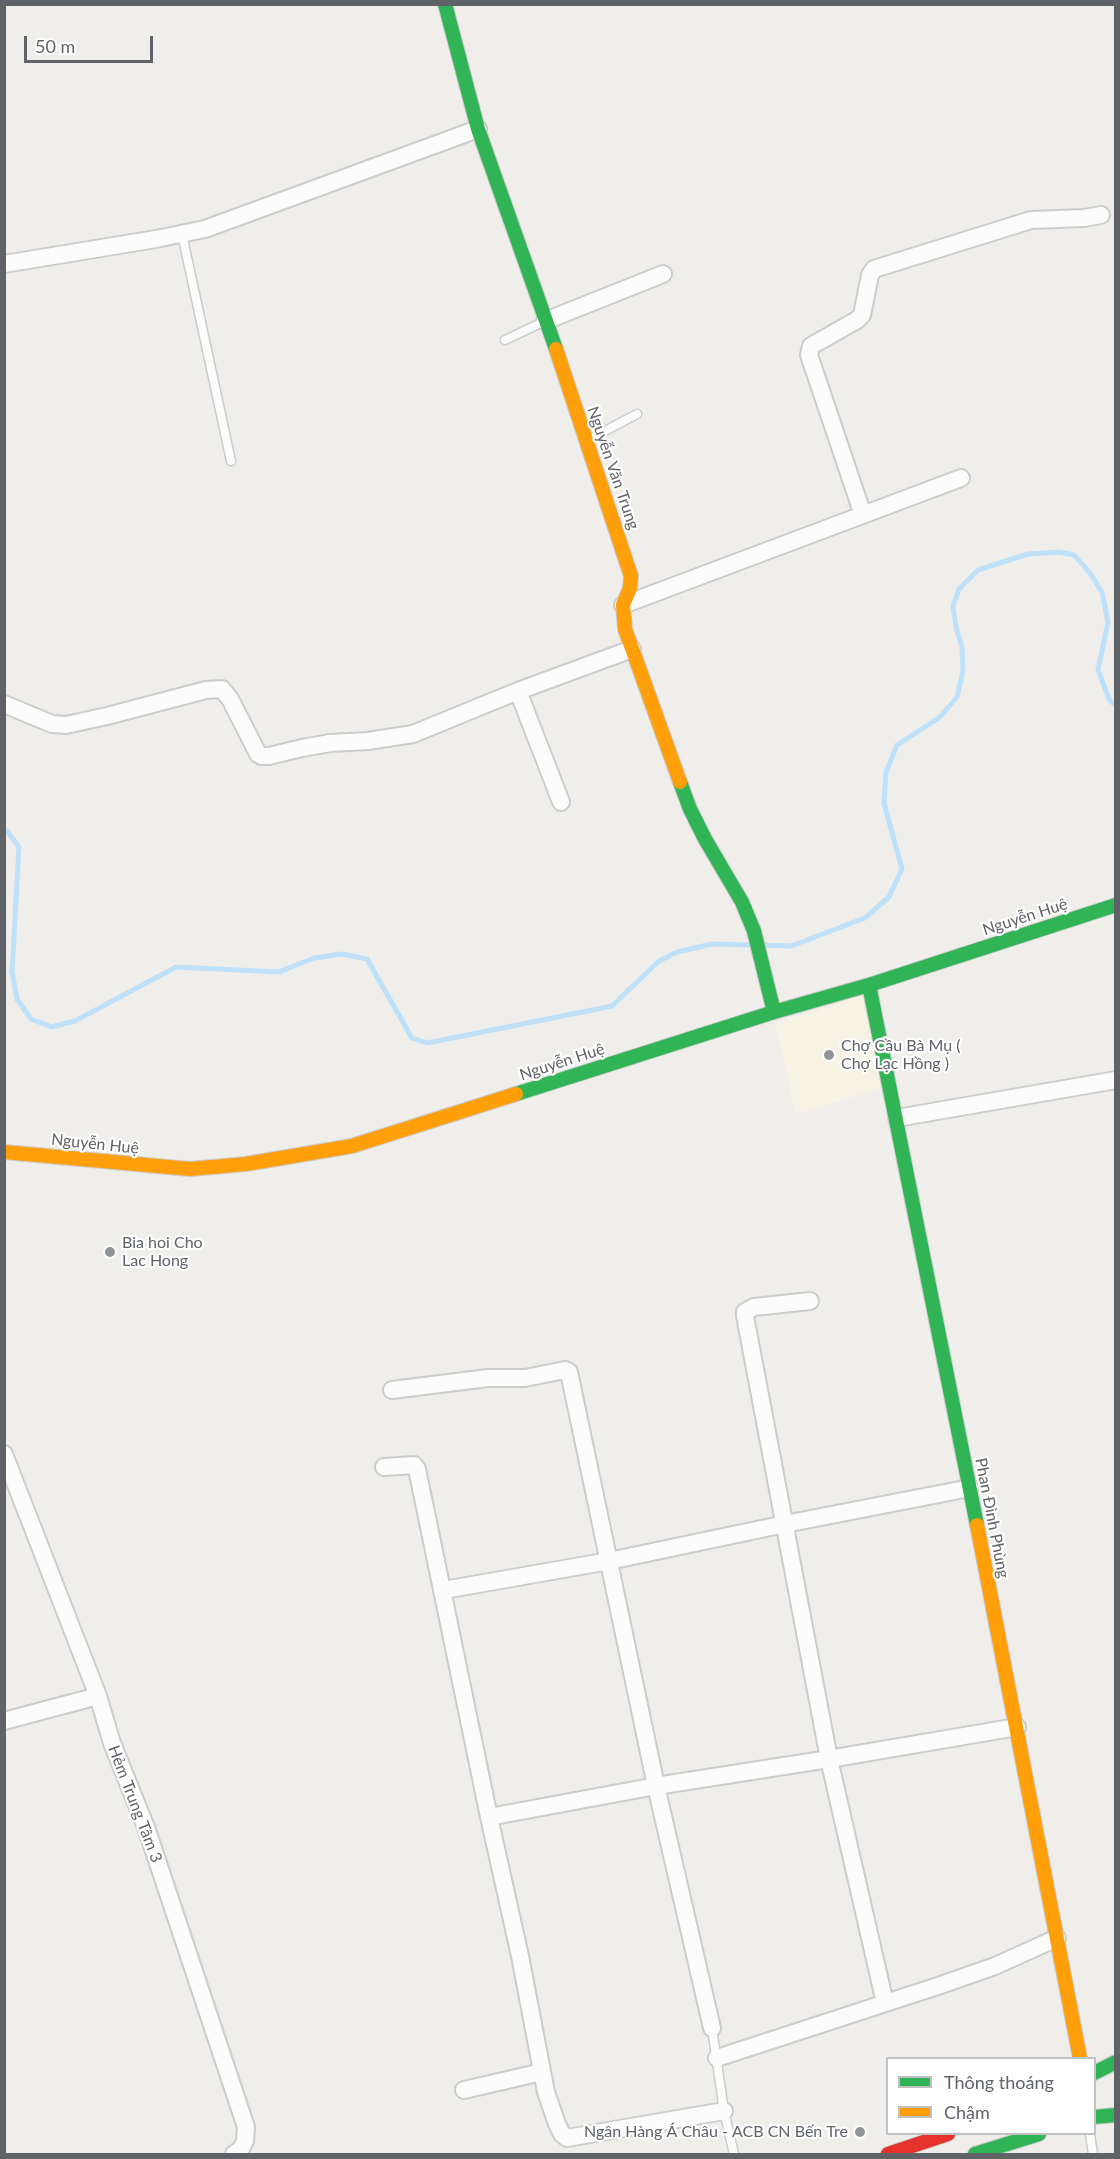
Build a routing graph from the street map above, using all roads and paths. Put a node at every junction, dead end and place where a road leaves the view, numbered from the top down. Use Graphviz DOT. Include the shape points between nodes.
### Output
graph roads {
  1 [pos="445,4"];
  2 [pos="478,129"];
  3 [pos="1101,215"];
  4 [pos="182,234"];
  5 [pos="4,264"];
  6 [pos="663,274"];
  7 [pos="546,321"];
  8 [pos="505,340"];
  9 [pos="637,414"];
  10 [pos="586,442"];
  11 [pos="231,461"];
  12 [pos="961,478"];
  13 [pos="863,515"];
  14 [pos="623,606"];
  15 [pos="632,649"];
  16 [pos="518,691"];
  17 [pos="4,704"];
  18 [pos="561,802"];
  19 [pos="1116,905"];
  20 [pos="869,985"];
  21 [pos="774,1012"];
  22 [pos="1116,1080"];
  23 [pos="897,1118"];
  24 [pos="4,1152"];
  25 [pos="810,1301"];
  26 [pos="392,1390"];
  27 [pos="4,1454"];
  28 [pos="384,1467"];
  29 [pos="970,1488"];
  30 [pos="785,1524"];
  31 [pos="609,1561"];
  32 [pos="444,1590"];
  33 [pos="98,1696"];
  34 [pos="4,1721"];
  35 [pos="1017,1727"];
  36 [pos="829,1759"];
  37 [pos="656,1786"];
  38 [pos="489,1817"];
  39 [pos="1057,1938"];
  40 [pos="885,2003"];
  41 [pos="712,2028"];
  42 [pos="1080,2057"];
  43 [pos="717,2058"];
  44 [pos="1116,2062"];
  45 [pos="542,2072"];
  46 [pos="1096,2072"];
  47 [pos="464,2090"];
  48 [pos="724,2111"];
  49 [pos="1116,2115"];
  50 [pos="1096,2117"];
  51 [pos="942,2135"];
  52 [pos="1033,2135"];
  53 [pos="1090,2135"];
  54 [pos="234,2154"];
  55 [pos="734,2154"];
  56 [pos="888,2154"];
  57 [pos="975,2154"];
  58 [pos="1094,2154"];
  1 -- 2 [label="street, Nguyễn Văn Trung"];
  2 -- 4 [label="street" via="270,207"];
  2 -- 7 [label="street, Nguyễn Văn Trung"];
  3 -- 13 [label="street" via="1031,220 874,269 862,315 811,346 808,355"];
  4 -- 5 [label="street"];
  4 -- 11 [label="lane"];
  6 -- 7 [label="street"];
  7 -- 8 [label="lane"];
  7 -- 10 [label="street, Nguyễn Văn Trung"];
  9 -- 10 [label="lane"];
  10 -- 14 [label="street, Nguyễn Văn Trung" via="631,576"];
  12 -- 13 [label="street"];
  13 -- 14 [label="street"];
  14 -- 15 [label="street, Nguyễn Văn Trung" via="624,629"];
  15 -- 16 [label="street"];
  15 -- 21 [label="street, Nguyễn Văn Trung" via="690,809 754,931"];
  16 -- 17 [label="street" via="413,734 330,743 269,756 258,754 222,689 66,725 52,724"];
  16 -- 18 [label="street"];
  19 -- 20 [label="street, Nguyễn Huệ"];
  20 -- 21 [label="street, Nguyễn Huệ"];
  20 -- 23 [label="street, Phan Đình Phùng"];
  21 -- 24 [label="street, Nguyễn Huệ" via="352,1146 313,1154 190,1169"];
  22 -- 23 [label="street"];
  23 -- 29 [label="street, Phan Đình Phùng"];
  25 -- 30 [label="street" via="754,1307 745,1312"];
  26 -- 31 [label="street" via="569,1371"];
  27 -- 33 [label="street, Hẻm Trung Tâm 3"];
  28 -- 32 [label="street" via="414,1465 417,1469"];
  29 -- 30 [label="street"];
  29 -- 35 [label="street, Phan Đình Phùng"];
  30 -- 31 [label="street"];
  30 -- 36 [label="street"];
  31 -- 32 [label="street"];
  31 -- 37 [label="street"];
  32 -- 38 [label="street"];
  33 -- 34 [label="street"];
  33 -- 54 [label="street, Hẻm Trung Tâm 3" via="246,2127 241,2149"];
  35 -- 36 [label="street"];
  35 -- 39 [label="street, Phan Đình Phùng"];
  36 -- 37 [label="street"];
  36 -- 40 [label="street"];
  37 -- 38 [label="street"];
  37 -- 41 [label="street"];
  38 -- 45 [label="street"];
  39 -- 40 [label="street" via="995,1965"];
  39 -- 42 [label="street, Phan Đình Phùng"];
  40 -- 43 [label="street"];
  41 -- 43 [label="lane"];
  43 -- 48 [label="lane"];
  44 -- 46 [label="street"];
  45 -- 47 [label="street"];
  45 -- 48 [label="street" via="557,2124 567,2138"];
  48 -- 55 [label="lane"];
  49 -- 50 [label="street"];
  51 -- 56 [label="street"];
  52 -- 57 [label="street"];
  53 -- 58 [label="lane"];
}
